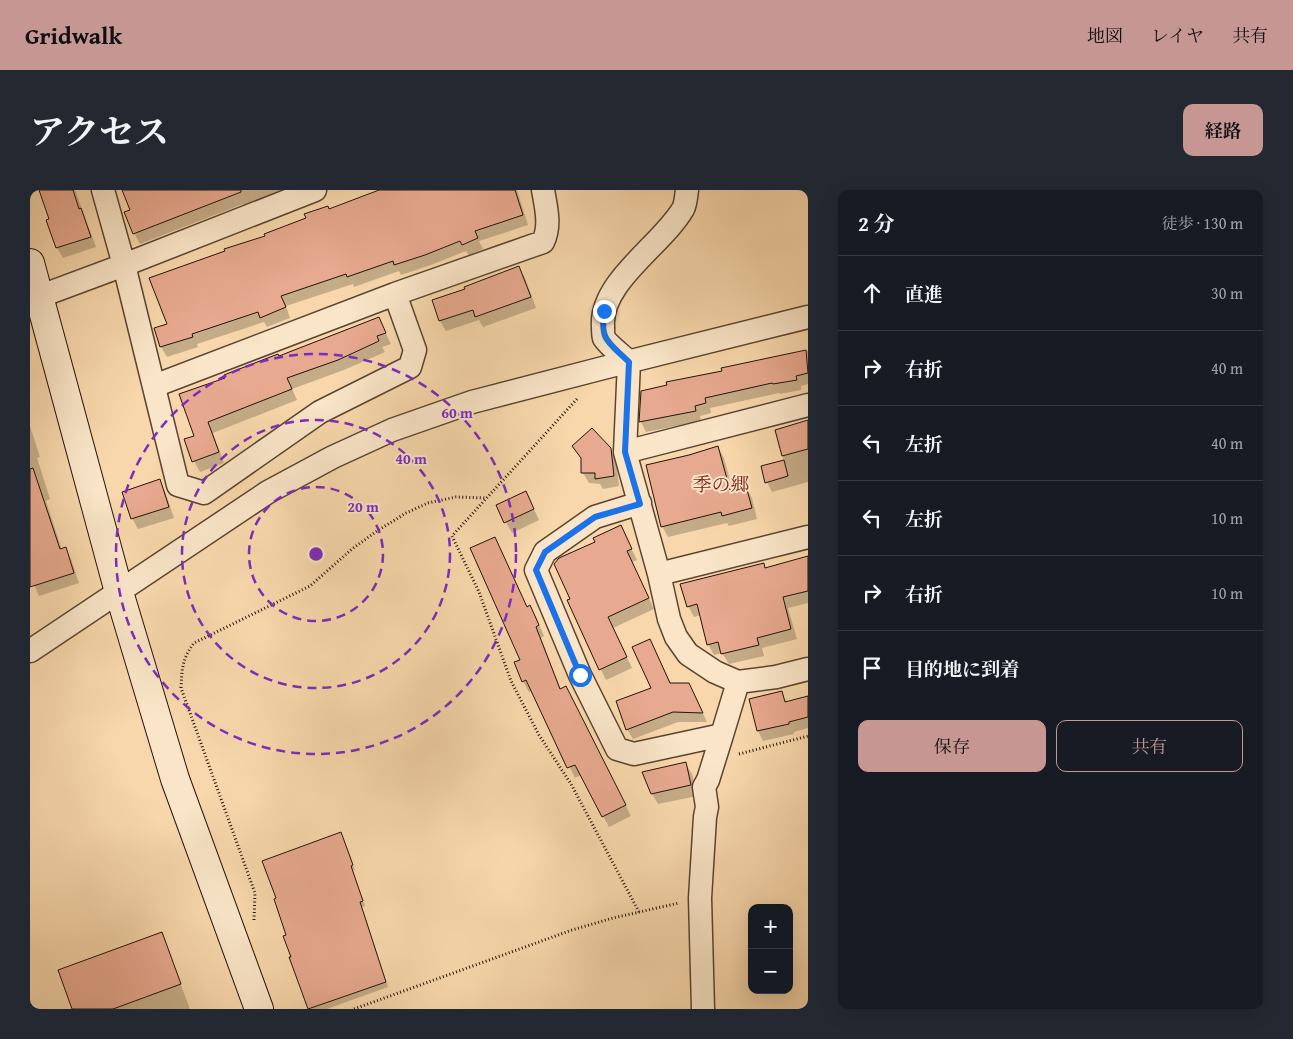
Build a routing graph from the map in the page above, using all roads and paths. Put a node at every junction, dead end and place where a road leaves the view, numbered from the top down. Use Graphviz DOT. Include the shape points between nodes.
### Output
graph roads {
  1 [pos="103,190"];
  2 [pos="315,190"];
  3 [pos="543,190"];
  4 [pos="688,190"];
  5 [pos="30,263"];
  6 [pos="124,266"];
  7 [pos="396,294"];
  8 [pos="34,299"];
  9 [pos="808,317"];
  10 [pos="629,362"];
  11 [pos="154,386"];
  12 [pos="808,405"];
  13 [pos="625,452"];
  14 [pos="487,498"];
  15 [pos="640,504"];
  16 [pos="808,537"];
  17 [pos="659,574"];
  18 [pos="119,592"];
  19 [pos="30,651"];
  20 [pos="808,669"];
  21 [pos="738,682"];
  22 [pos="722,735"];
  23 [pos="808,736"];
  24 [pos="714,760"];
  25 [pos="700,898"];
  26 [pos="253,929"];
  27 [pos="259,1009"];
  28 [pos="354,1009"];
  29 [pos="703,1009"];
  1 -- 6 [label="street"];
  2 -- 6 [label="street"];
  3 -- 7 [label="street" via="548,224 543,242"];
  4 -- 10 [label="street" via="684,207 617,284 604,311 604,337"];
  5 -- 8 [label="street"];
  6 -- 8 [label="street"];
  6 -- 11 [label="street"];
  7 -- 11 [label="street"];
  7 -- 11 [label="street" via="415,350 410,367 320,412 204,493 178,485"];
  8 -- 18 [label="street"];
  9 -- 10 [label="street"];
  10 -- 13 [label="street"];
  10 -- 18 [label="street" via="472,402 392,430 268,492"];
  12 -- 13 [label="street"];
  13 -- 15 [label="street"];
  14 -- 26 [label="path" via="456,497 428,503 406,513 376,530 310,586 194,643 186,653 181,688 255,893"];
  15 -- 17 [label="street"];
  15 -- 22 [label="street" via="595,517 545,552 536,570 580,675 618,749 634,754"];
  16 -- 17 [label="street"];
  17 -- 21 [label="street" via="669,620 688,654 714,672"];
  18 -- 19 [label="street"];
  18 -- 27 [label="street" via="175,779"];
  20 -- 21 [label="street"];
  21 -- 22 [label="street"];
  22 -- 24 [label="street"];
  23 -- 24 [label="path"];
  24 -- 25 [label="street" via="704,787 707,807"];
  25 -- 28 [label="path" via="572,930"];
  25 -- 29 [label="street"];
}
